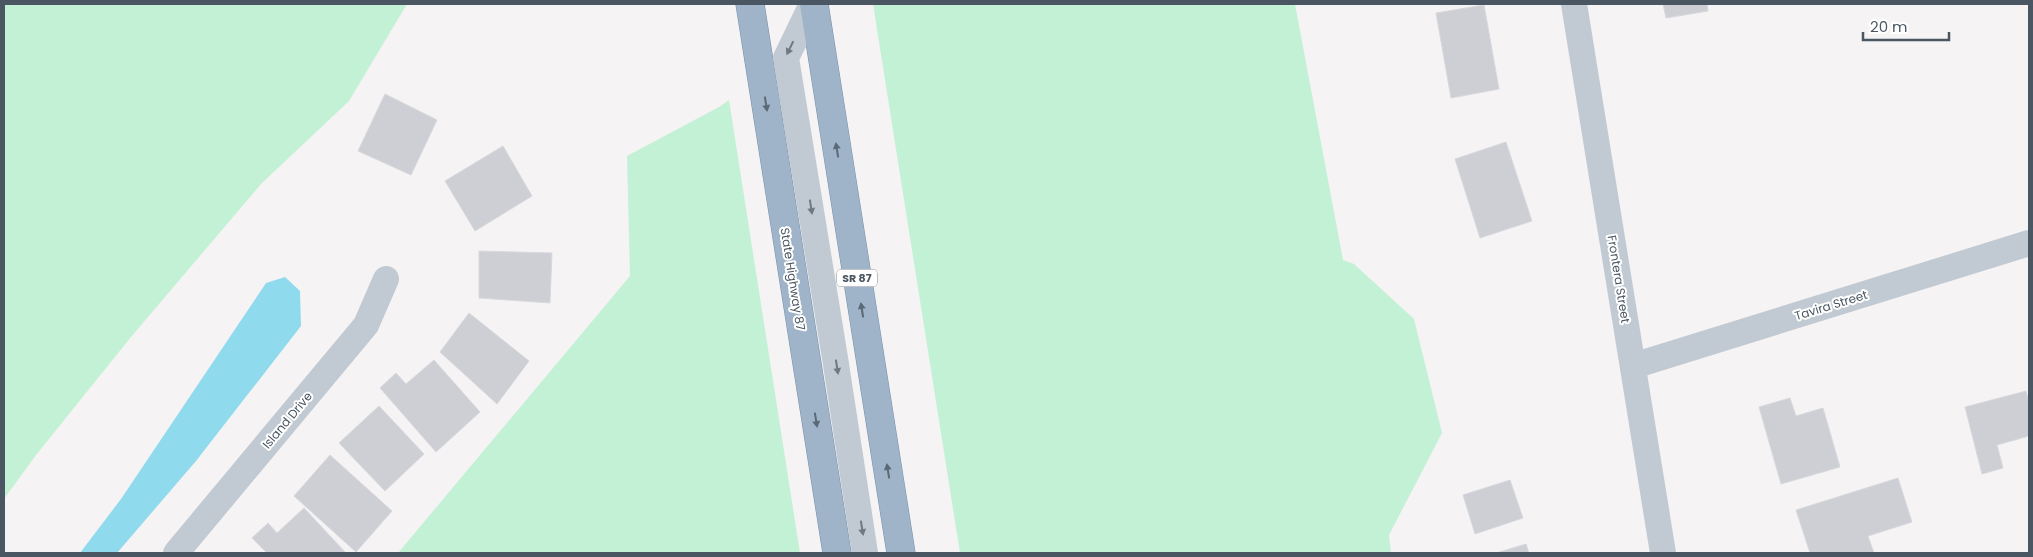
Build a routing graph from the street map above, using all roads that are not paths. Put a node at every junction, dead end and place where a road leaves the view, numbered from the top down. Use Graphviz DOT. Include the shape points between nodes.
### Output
graph roads {
  1 [pos="750,4"];
  2 [pos="813,4"];
  3 [pos="1574,4"];
  4 [pos="2029,243"];
  5 [pos="386,279"];
  6 [pos="1633,366"];
  7 [pos="176,553"];
  8 [pos="837,553"];
  9 [pos="865,553"];
  10 [pos="901,553"];
  11 [pos="1663,553"];
  1 -- 8 [label="highway, State Highway 87, one-way"];
  2 -- 9 [label="street, one-way" via="786,58"];
  10 -- 2 [label="highway, SR 87, one-way"];
  3 -- 6 [label="street, Frontera Street"];
  4 -- 6 [label="street, Tavira Street"];
  5 -- 7 [label="street, Island Drive" via="366,325"];
  6 -- 11 [label="street, Frontera Street"];
}
